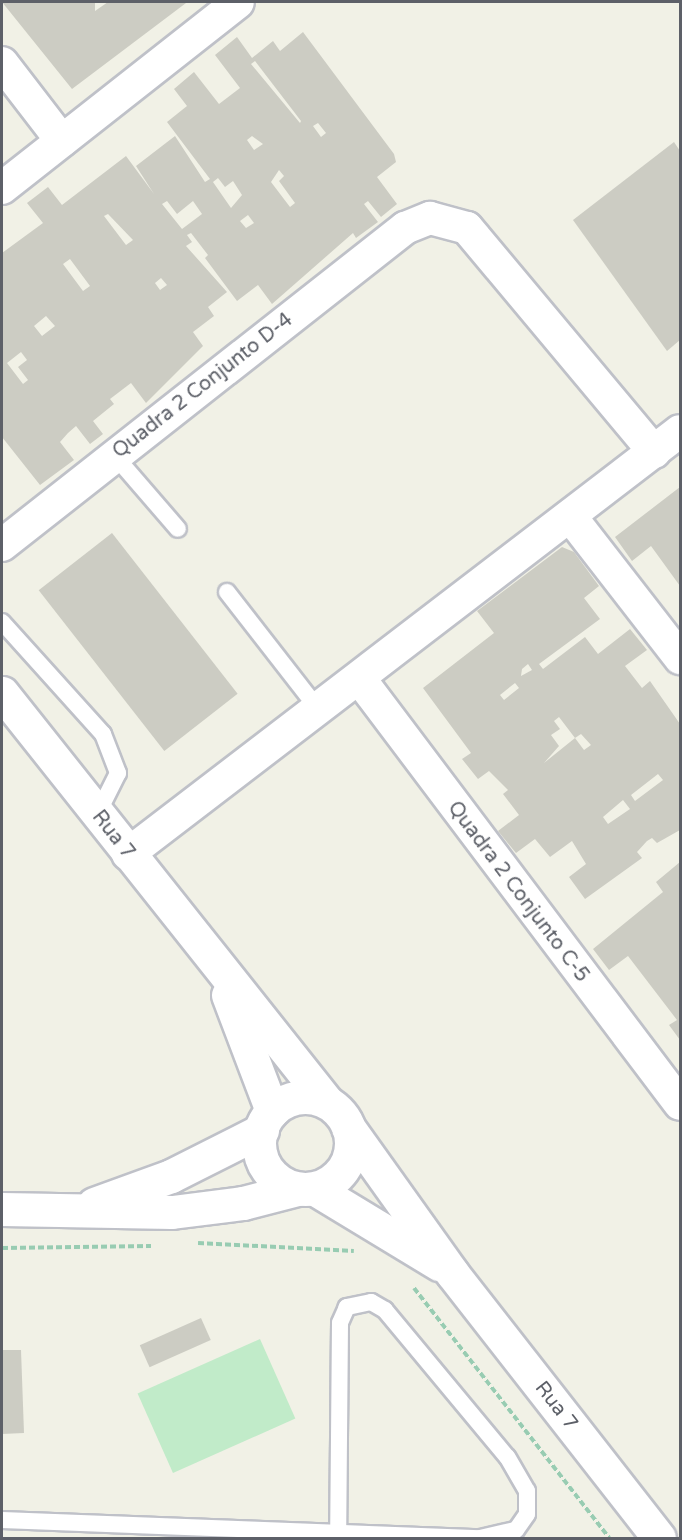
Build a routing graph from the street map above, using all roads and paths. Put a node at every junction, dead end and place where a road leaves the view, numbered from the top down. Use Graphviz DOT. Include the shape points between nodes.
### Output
graph roads {
  1 [pos="238,2"];
  2 [pos="2,63"];
  3 [pos="62,141"];
  4 [pos="2,188"];
  5 [pos="681,431"];
  6 [pos="654,452"];
  7 [pos="115,456"];
  8 [pos="570,516"];
  9 [pos="178,529"];
  10 [pos="4,538"];
  11 [pos="227,591"];
  12 [pos="2,621"];
  13 [pos="681,658"];
  14 [pos="359,678"];
  15 [pos="2,693"];
  16 [pos="318,709"];
  17 [pos="97,815"];
  18 [pos="128,854"];
  19 [pos="223,979"];
  20 [pos="327,1102"];
  21 [pos="681,1104"];
  22 [pos="267,1121"];
  23 [pos="348,1127"];
  24 [pos="306,1189"];
  25 [pos="2,1209"];
  26 [pos="81,1209"];
  27 [pos="452,1273"];
  28 [pos="2,1520"];
  29 [pos="338,1532"];
  30 [pos="606,1534"];
  31 [pos="602,1539"];
  32 [pos="659,1539"];
  1 -- 3 [label="street"];
  2 -- 3 [label="street"];
  3 -- 4 [label="street"];
  5 -- 6 [label="street"];
  6 -- 7 [label="street, Quadra 2 Conjunto D-4" via="467,228 430,218 405,228"];
  6 -- 8 [label="street"];
  7 -- 9 [label="lane"];
  7 -- 10 [label="street, Quadra 2 Conjunto D-4"];
  8 -- 13 [label="street"];
  8 -- 14 [label="street"];
  11 -- 16 [label="lane"];
  12 -- 17 [label="lane" via="103,734 118,773"];
  14 -- 16 [label="street"];
  14 -- 21 [label="street, Quadra 2 Conjunto C-5"];
  15 -- 17 [label="main road, Rua 7"];
  16 -- 18 [label="street"];
  17 -- 18 [label="main road, Rua 7"];
  18 -- 19 [label="main road, Rua 7"];
  19 -- 20 [label="main road, Rua 7"];
  19 -- 22 [label="main road, Rua 7"];
  20 -- 22 [label="main road" via="298,1098"];
  20 -- 23 [label="main road"];
  22 -- 24 [label="main road" via="266,1167"];
  22 -- 26 [label="main road" via="171,1176"];
  23 -- 24 [label="main road" via="349,1158 330,1182"];
  23 -- 27 [label="main road, Rua 7"];
  24 -- 26 [label="main road" via="243,1203 172,1212"];
  24 -- 27 [label="main road, Rua 7"];
  25 -- 26 [label="main road"];
  27 -- 32 [label="main road, Rua 7"];
  28 -- 29 [label="lane"];
  29 -- 29 [label="lane" via="480,1538 516,1530 527,1514 527,1491 507,1457 385,1310 371,1302 348,1307 340,1323"];
  30 -- 31 [label="path"];
}
